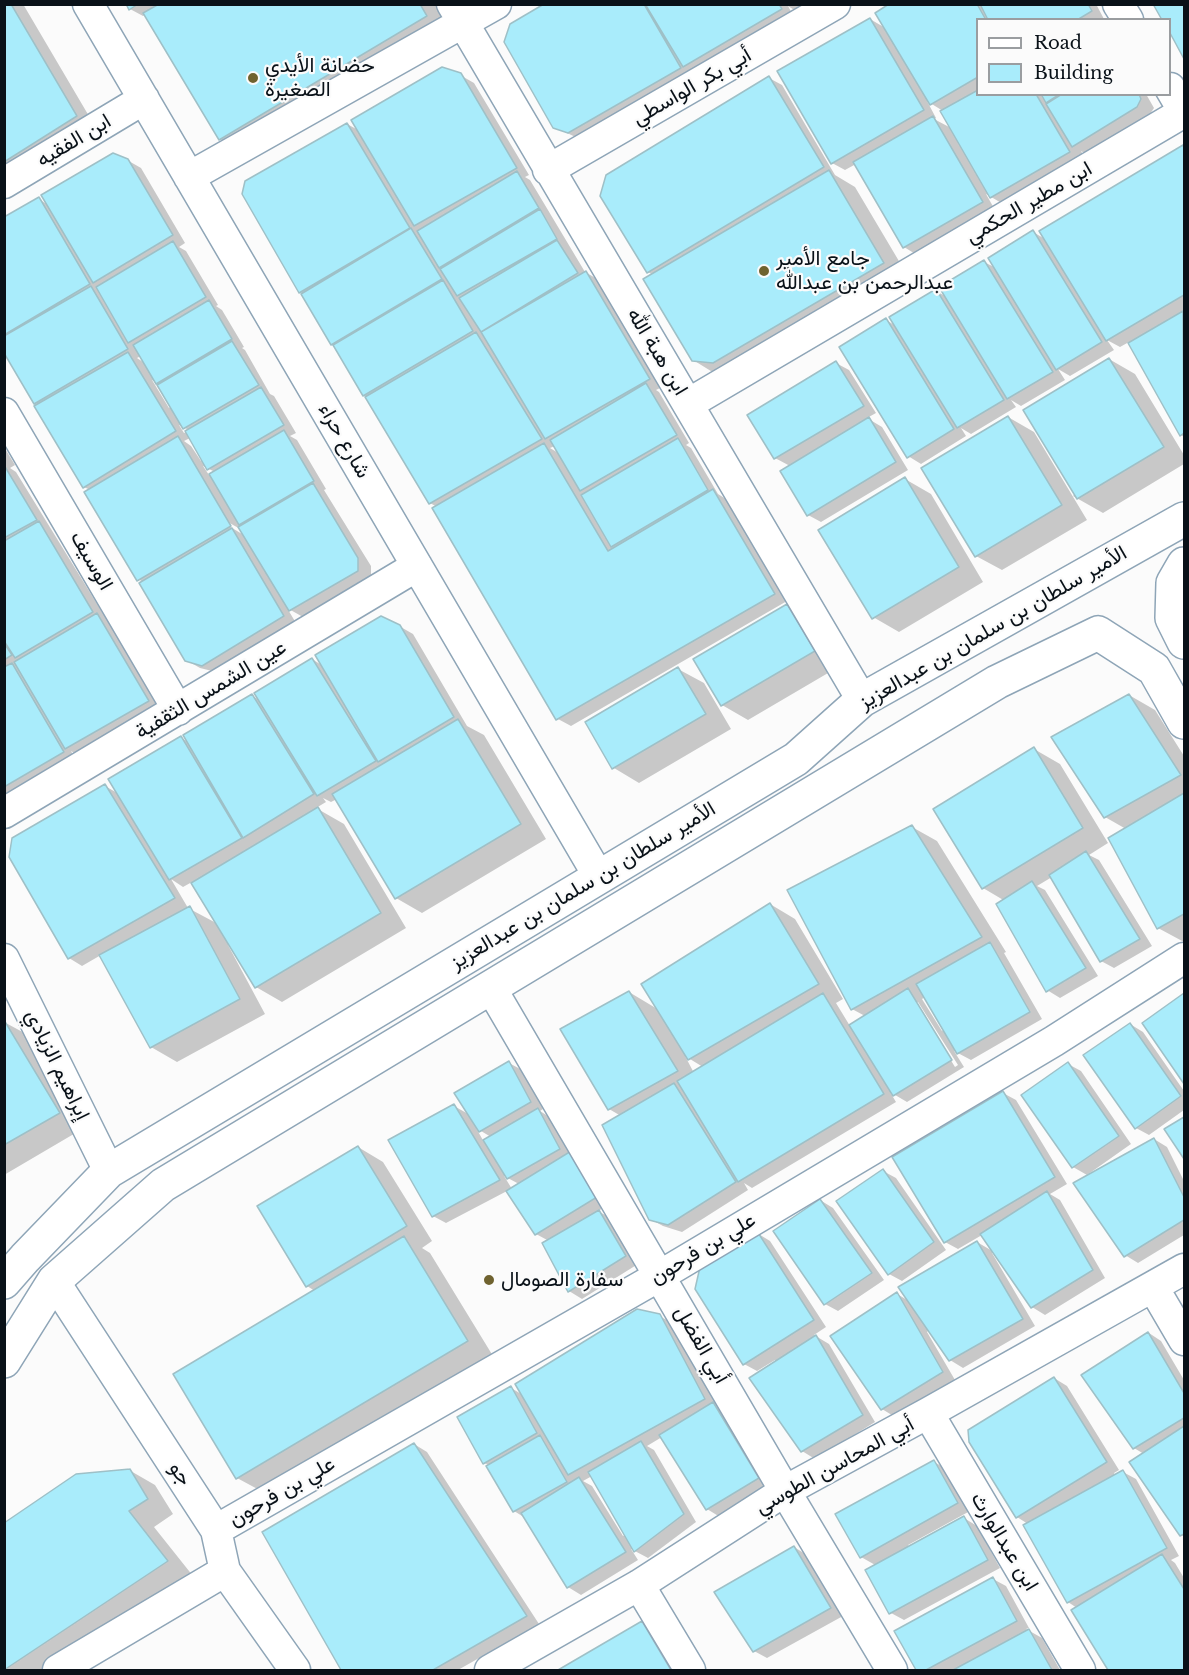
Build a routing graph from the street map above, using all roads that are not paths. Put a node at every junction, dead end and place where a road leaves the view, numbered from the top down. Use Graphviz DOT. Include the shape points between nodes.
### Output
graph roads {
  1 [pos="88,4"];
  2 [pos="496,4"];
  3 [pos="835,4"];
  4 [pos="1118,4"];
  5 [pos="457,14"];
  6 [pos="1127,18"];
  7 [pos="1171,90"];
  8 [pos="144,99"];
  9 [pos="1184,112"];
  10 [pos="548,170"];
  11 [pos="189,177"];
  12 [pos="4,183"];
  13 [pos="688,404"];
  14 [pos="4,413"];
  15 [pos="1185,519"];
  16 [pos="1185,564"];
  17 [pos="417,566"];
  18 [pos="1185,642"];
  19 [pos="862,700"];
  20 [pos="178,710"];
  21 [pos="1185,723"];
  22 [pos="796,759"];
  23 [pos="824,786"];
  24 [pos="736,795"];
  25 [pos="4,813"];
  26 [pos="759,826"];
  27 [pos="599,877"];
  28 [pos="1185,958"];
  29 [pos="6,964"];
  30 [pos="491,988"];
  31 [pos="110,1171"];
  32 [pos="1185,1269"];
  33 [pos="660,1275"];
  34 [pos="54,1281"];
  35 [pos="4,1282"];
  36 [pos="1153,1287"];
  37 [pos="1185,1340"];
  38 [pos="4,1361"];
  39 [pos="928,1413"];
  40 [pos="785,1491"];
  41 [pos="216,1530"];
  42 [pos="225,1571"];
  43 [pos="639,1585"];
  44 [pos="58,1671"];
  45 [pos="295,1671"];
  46 [pos="490,1671"];
  47 [pos="690,1671"];
  48 [pos="892,1671"];
  49 [pos="1080,1671"];
  1 -- 8 [label="street, شارع حراء"];
  2 -- 5 [label="street"];
  3 -- 10 [label="street, أبي بكر الواسطي"];
  4 -- 6 [label="street"];
  5 -- 10 [label="street, ابن هبة الله"];
  5 -- 11 [label="street"];
  7 -- 9 [label="street"];
  8 -- 11 [label="street, شارع حراء"];
  8 -- 12 [label="street, ابن الفقيه"];
  9 -- 13 [label="street, ابن مطير الحكمي"];
  10 -- 13 [label="street, ابن هبة الله"];
  11 -- 17 [label="street, شارع حراء"];
  13 -- 19 [label="street, ابن هبة الله"];
  14 -- 20 [label="street, الوسيف"];
  15 -- 19 [label="street, الأمير سلطان بن سلمان بن عبدالعزيز"];
  16 -- 18 [label="street" via="1173,583 1172,618"];
  17 -- 20 [label="street, عين الشمس الثقفية"];
  17 -- 27 [label="street, شارع حراء"];
  19 -- 22 [label="street, الأمير سلطان بن سلمان بن عبدالعزيز"];
  20 -- 25 [label="street, عين الشمس الثقفية"];
  21 -- 23 [label="street, الأمير سلطان بن سلمان بن عبدالعزيز" via="1155,669 1098,633 997,682"];
  22 -- 23 [label="street" via="810,783"];
  22 -- 24 [label="street, الأمير سلطان بن سلمان بن عبدالعزيز"];
  23 -- 26 [label="street, الأمير سلطان بن سلمان بن عبدالعزيز"];
  24 -- 26 [label="street" via="750,793 756,800"];
  24 -- 27 [label="street, الأمير سلطان بن سلمان بن عبدالعزيز"];
  26 -- 30 [label="street, الأمير سلطان بن سلمان بن عبدالعزيز"];
  27 -- 31 [label="street, الأمير سلطان بن سلمان بن عبدالعزيز"];
  28 -- 33 [label="street, علي بن فرحون" via="1054,1041"];
  29 -- 31 [label="street, إبراهيم الزيادي"];
  30 -- 33 [label="street, أبي الفضل"];
  30 -- 34 [label="street, الأمير سلطان بن سلمان بن عبدالعزيز" via="163,1185"];
  31 -- 35 [label="street, الأمير سلطان بن سلمان بن عبدالعزيز"];
  32 -- 36 [label="street, أبي المحاسن الطوسي"];
  33 -- 40 [label="street, أبي الفضل"];
  33 -- 41 [label="street, علي بن فرحون"];
  34 -- 38 [label="street, الأمير سلطان بن سلمان بن عبدالعزيز"];
  34 -- 41 [label="street, جو"];
  36 -- 37 [label="street"];
  36 -- 39 [label="street, أبي المحاسن الطوسي"];
  39 -- 40 [label="street, أبي المحاسن الطوسي"];
  39 -- 49 [label="street, ابن عبدالوارث"];
  40 -- 43 [label="street, أبي المحاسن الطوسي"];
  40 -- 48 [label="street, أبي الفضل"];
  41 -- 42 [label="street, جو"];
  42 -- 44 [label="street"];
  42 -- 45 [label="street, جو"];
  43 -- 46 [label="street, أبي المحاسن الطوسي"];
  43 -- 47 [label="street"];
}
